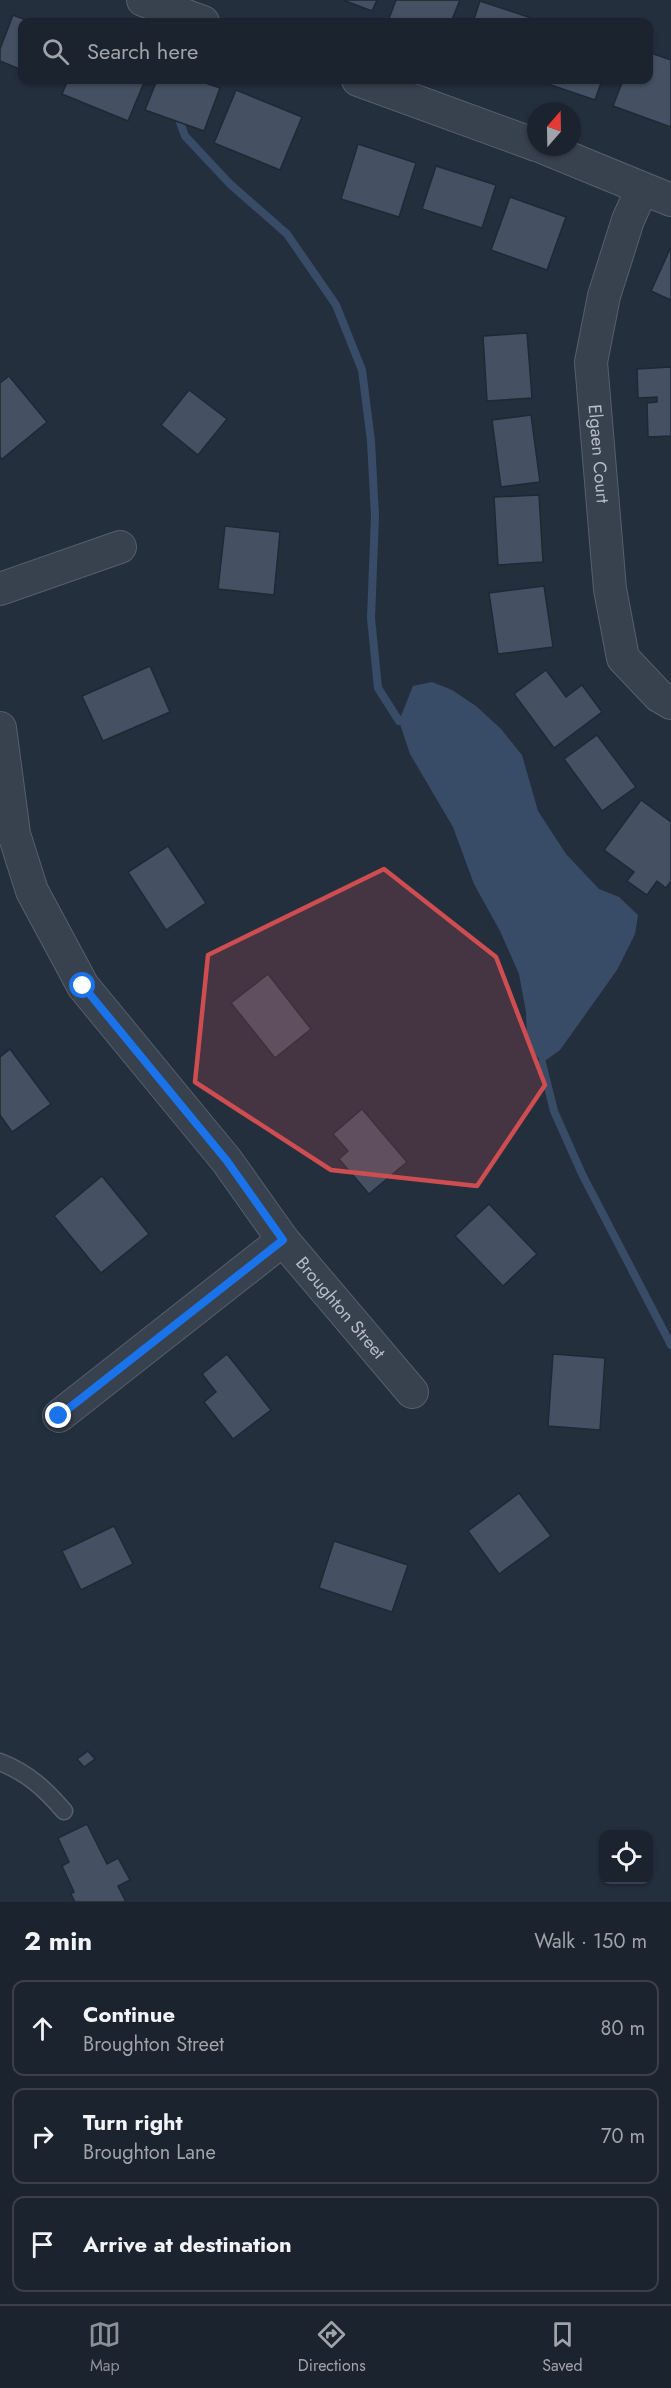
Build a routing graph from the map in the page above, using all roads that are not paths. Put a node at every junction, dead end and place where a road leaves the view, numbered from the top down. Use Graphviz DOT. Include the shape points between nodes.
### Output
graph roads {
  1 [pos="143,0"];
  2 [pos="192,18"];
  3 [pos="369,84"];
  4 [pos="527,142"];
  5 [pos="564,156"];
  6 [pos="657,195"];
  7 [pos="120,547"];
  8 [pos="0,589"];
  9 [pos="671,703"];
  10 [pos="0,728"];
  11 [pos="283,1240"];
  12 [pos="412,1392"];
  13 [pos="59,1416"];
  14 [pos="0,1762"];
  15 [pos="64,1811"];
  1 -- 2 [label="street"];
  3 -- 4 [label="street"];
  5 -- 6 [label="street"];
  6 -- 9 [label="street, Elgaen Court" via="628,220 604,296 591,362 610,589 623,658 659,696"];
  7 -- 8 [label="street"];
  10 -- 11 [label="street, Broughton Street" via="14,834 32,891 83,986 227,1161"];
  11 -- 12 [label="street, Broughton Street"];
  11 -- 13 [label="street"];
  14 -- 15 [label="lane" via="21,1770"];
}
